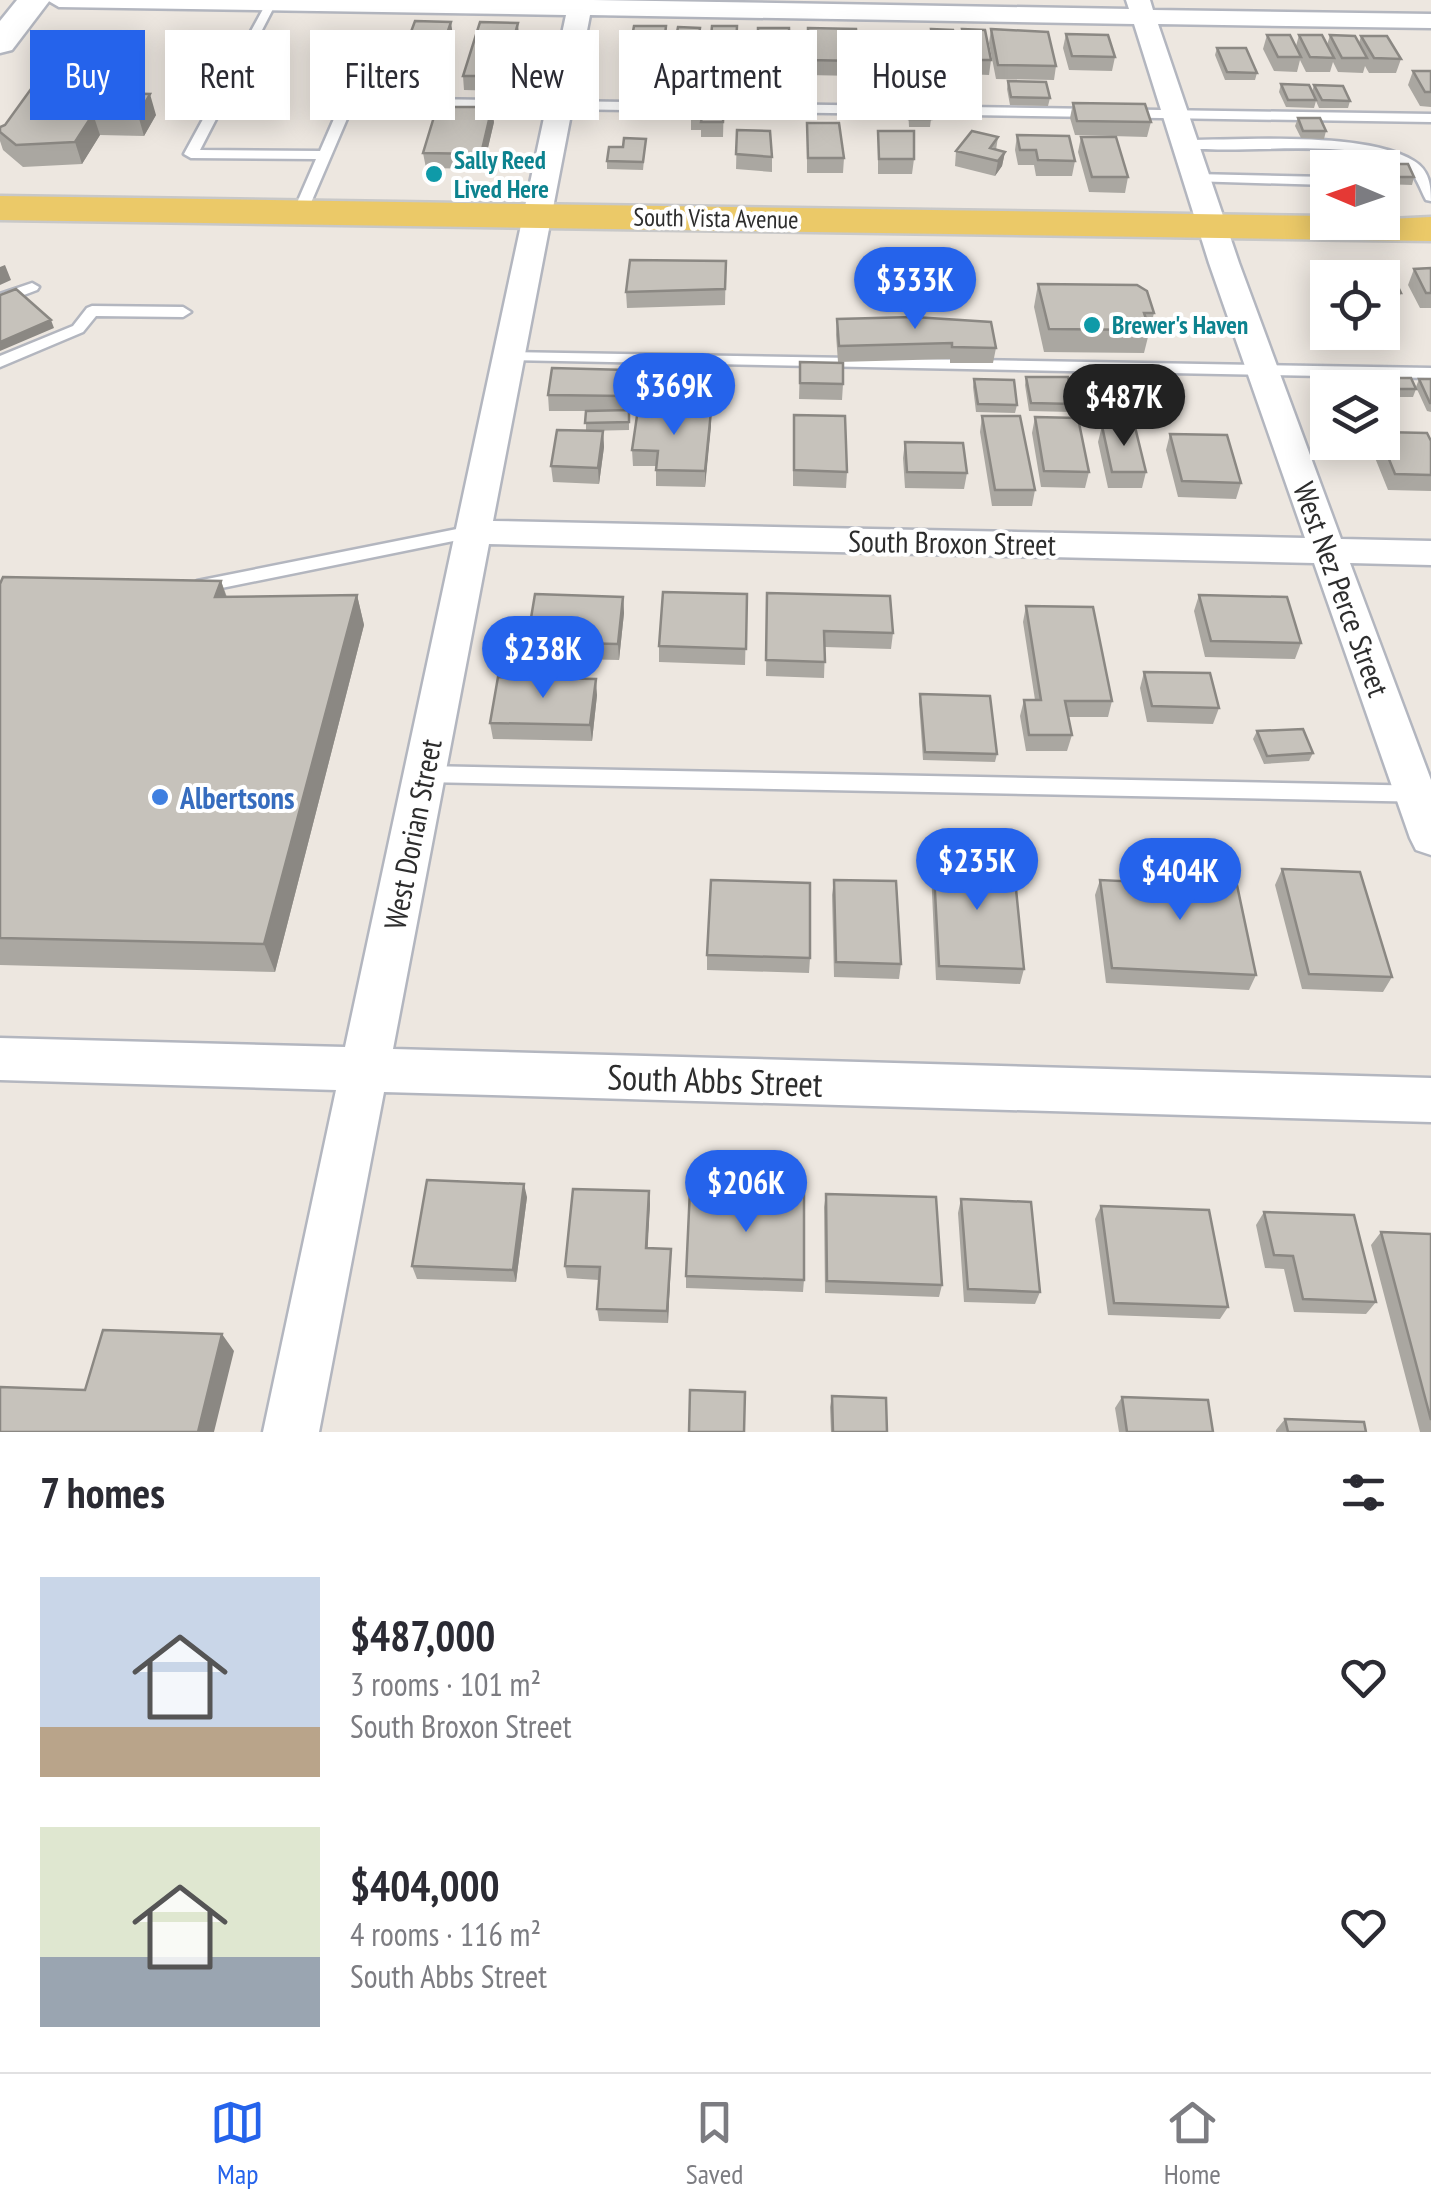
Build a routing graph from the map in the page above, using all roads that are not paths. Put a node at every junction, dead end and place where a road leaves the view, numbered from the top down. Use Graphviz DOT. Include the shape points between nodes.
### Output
graph roads {
  1 [pos="34,0"];
  2 [pos="59,0"];
  3 [pos="270,3"];
  4 [pos="580,4"];
  5 [pos="1141,8"];
  6 [pos="1431,21"];
  7 [pos="575,30"];
  8 [pos="0,43"];
  9 [pos="475,103"];
  10 [pos="599,106"];
  11 [pos="1431,118"];
  12 [pos="557,120"];
  13 [pos="1180,129"];
  14 [pos="324,155"];
  15 [pos="1196,178"];
  16 [pos="1310,181"];
  17 [pos="1431,196"];
  18 [pos="0,208"];
  19 [pos="300,212"];
  20 [pos="536,215"];
  21 [pos="1210,225"];
  22 [pos="1431,228"];
  23 [pos="32,286"];
  24 [pos="0,299"];
  25 [pos="184,312"];
  26 [pos="508,357"];
  27 [pos="0,362"];
  28 [pos="1262,368"];
  29 [pos="1431,373"];
  30 [pos="472,532"];
  31 [pos="1328,550"];
  32 [pos="1431,552"];
  33 [pos="173,587"];
  34 [pos="424,774"];
  35 [pos="1423,793"];
  36 [pos="1431,838"];
  37 [pos="0,1059"];
  38 [pos="364,1070"];
  39 [pos="1431,1100"];
  40 [pos="291,1432"];
  1 -- 8 [label="street"];
  2 -- 3 [label="street"];
  3 -- 4 [label="street"];
  3 -- 14 [label="lane" via="190,154"];
  4 -- 5 [label="street"];
  4 -- 7 [label="street, West Dorian Street"];
  5 -- 6 [label="street"];
  5 -- 13 [label="street, West Nez Perce Street"];
  9 -- 14 [label="lane" via="356,102 343,112"];
  10 -- 13 [label="lane"];
  11 -- 13 [label="lane"];
  12 -- 20 [label="street, West Dorian Street"];
  13 -- 15 [label="street, West Nez Perce Street"];
  13 -- 17 [label="lane" via="1396,157 1414,166"];
  14 -- 19 [label="lane"];
  15 -- 16 [label="lane"];
  15 -- 21 [label="street, West Nez Perce Street"];
  18 -- 19 [label="main road, South Vista Avenue"];
  19 -- 20 [label="main road, South Vista Avenue"];
  20 -- 21 [label="main road, South Vista Avenue"];
  20 -- 26 [label="street, West Dorian Street"];
  21 -- 22 [label="main road, South Vista Avenue"];
  21 -- 28 [label="street, West Nez Perce Street"];
  23 -- 24 [label="lane"];
  25 -- 27 [label="lane" via="92,310 78,330"];
  26 -- 28 [label="lane"];
  26 -- 30 [label="street, West Dorian Street"];
  28 -- 29 [label="lane"];
  28 -- 31 [label="street, West Nez Perce Street"];
  30 -- 31 [label="street, South Broxon Street"];
  30 -- 33 [label="lane"];
  30 -- 34 [label="street, West Dorian Street"];
  31 -- 32 [label="street, South Broxon Street"];
  31 -- 35 [label="street, West Nez Perce Street"];
  34 -- 35 [label="lane"];
  34 -- 38 [label="street, West Dorian Street"];
  35 -- 36 [label="street, West Nez Perce Street"];
  37 -- 38 [label="street, South Abbs Street"];
  38 -- 39 [label="street, South Abbs Street"];
  38 -- 40 [label="street, West Dorian Street"];
}
